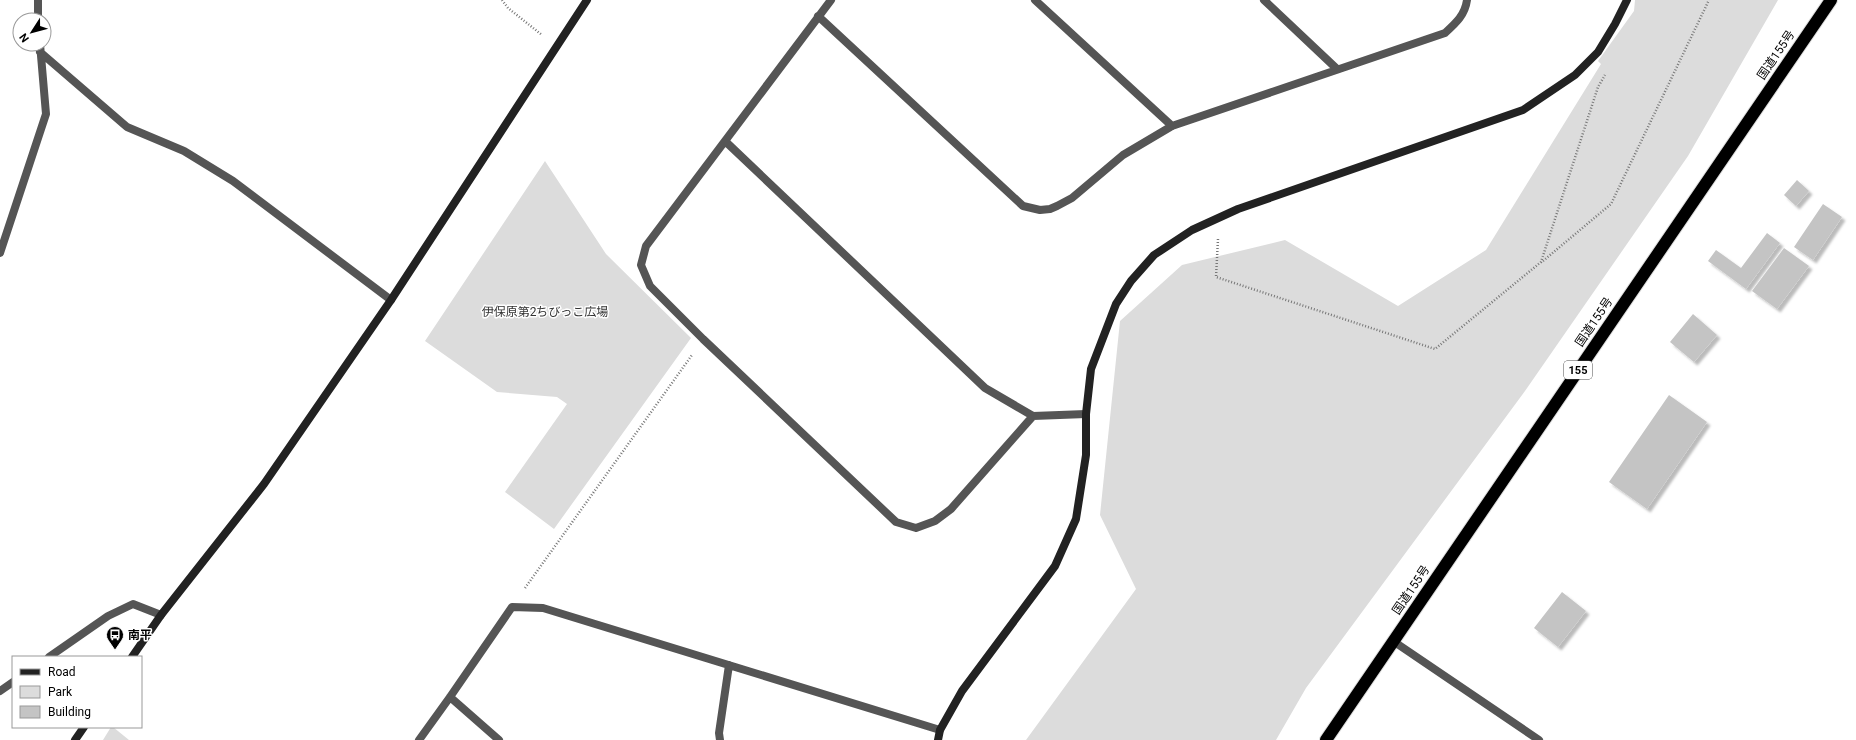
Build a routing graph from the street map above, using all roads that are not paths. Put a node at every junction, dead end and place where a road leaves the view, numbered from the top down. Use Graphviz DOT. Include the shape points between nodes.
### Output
graph roads {
  1 [pos="38,0"];
  2 [pos="587,0"];
  3 [pos="831,0"];
  4 [pos="1035,0"];
  5 [pos="1264,0"];
  6 [pos="1467,0"];
  7 [pos="1627,0"];
  8 [pos="1830,0"];
  9 [pos="38,12"];
  10 [pos="818,16"];
  11 [pos="40,52"];
  12 [pos="44,52"];
  13 [pos="1337,69"];
  14 [pos="1172,126"];
  15 [pos="725,141"];
  16 [pos="0,253"];
  17 [pos="391,300"];
  18 [pos="1086,414"];
  19 [pos="1033,416"];
  20 [pos="161,615"];
  21 [pos="1393,641"];
  22 [pos="50,656"];
  23 [pos="133,656"];
  24 [pos="729,665"];
  25 [pos="12,683"];
  26 [pos="0,691"];
  27 [pos="450,697"];
  28 [pos="83,728"];
  29 [pos="940,730"];
  30 [pos="75,740"];
  31 [pos="419,740"];
  32 [pos="499,740"];
  33 [pos="720,740"];
  34 [pos="938,740"];
  35 [pos="1326,740"];
  36 [pos="1539,740"];
  1 -- 9 [label="street"];
  2 -- 17 [label="street"];
  3 -- 10 [label="street"];
  4 -- 14 [label="street"];
  5 -- 13 [label="street"];
  6 -- 13 [label="street" via="1465,10 1457,22 1445,33"];
  7 -- 18 [label="street" via="1598,52 1575,75 1523,110 1238,209 1192,230 1154,255 1131,281 1116,304 1091,369"];
  8 -- 21 [label="highway, 国道155号 / 155"];
  10 -- 14 [label="street" via="1023,206 1040,210 1050,209 1072,198 1123,155"];
  10 -- 15 [label="street"];
  11 -- 16 [label="street" via="46,114"];
  12 -- 17 [label="street" via="127,127 184,151 233,181"];
  13 -- 14 [label="street"];
  15 -- 19 [label="street" via="985,388"];
  15 -- 19 [label="street" via="646,246 641,265 650,286 896,522 916,528 935,521 951,509"];
  17 -- 20 [label="street" via="264,484"];
  18 -- 19 [label="street"];
  18 -- 29 [label="street" via="1086,455 1076,519 1055,566 962,691"];
  20 -- 22 [label="street" via="133,604 108,616"];
  20 -- 23 [label="street"];
  21 -- 35 [label="highway, 国道155号 / 155"];
  21 -- 36 [label="street"];
  24 -- 27 [label="street" via="543,608 512,607"];
  24 -- 29 [label="street"];
  24 -- 33 [label="street"];
  25 -- 26 [label="street"];
  27 -- 31 [label="street"];
  27 -- 32 [label="street"];
  28 -- 30 [label="street"];
  29 -- 34 [label="street"];
}
